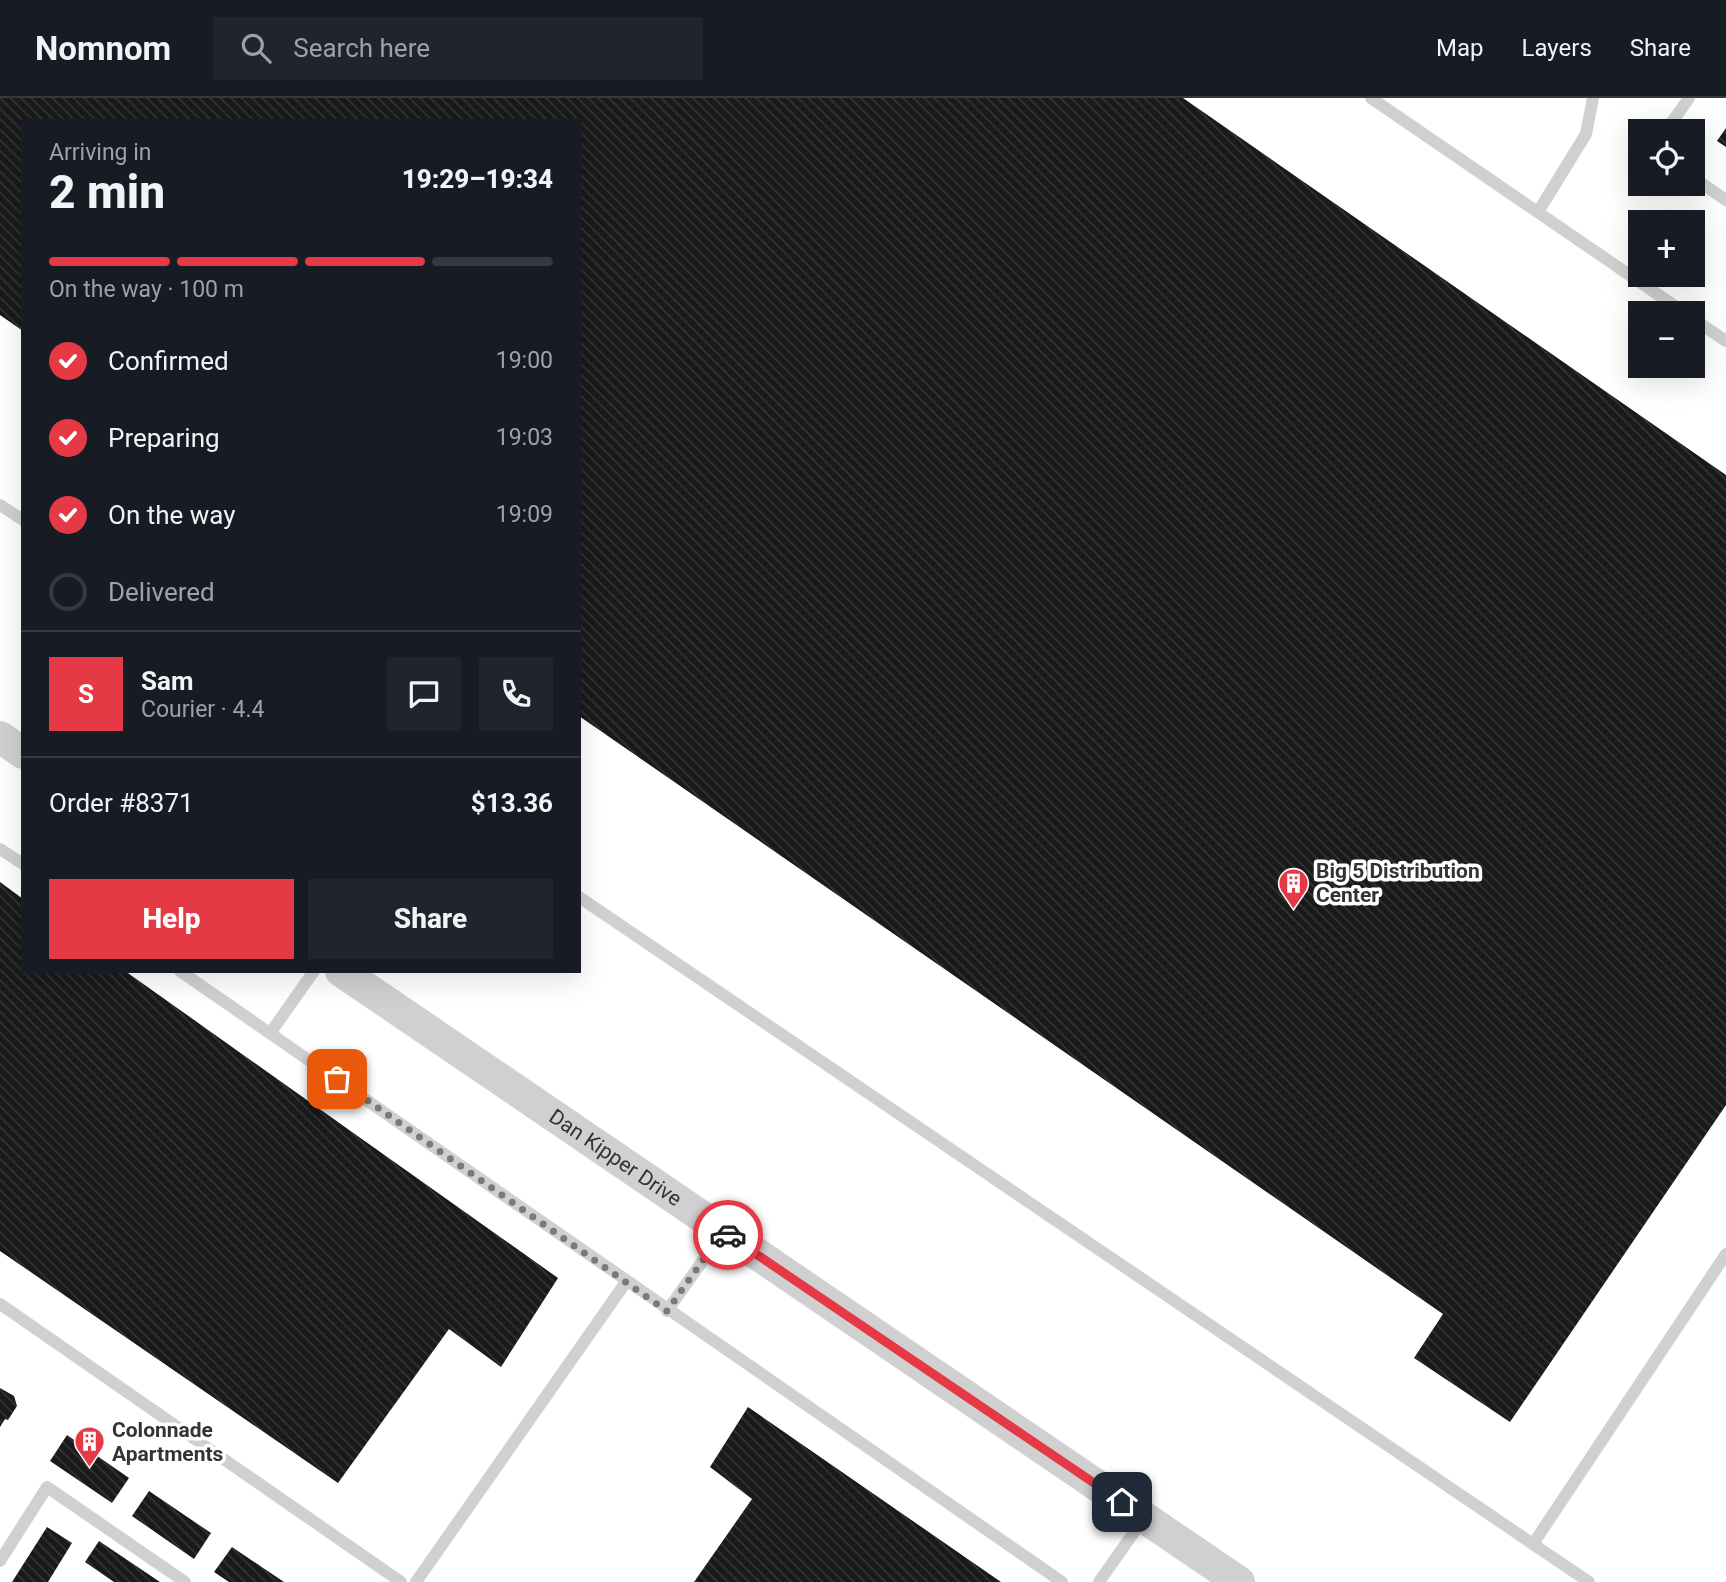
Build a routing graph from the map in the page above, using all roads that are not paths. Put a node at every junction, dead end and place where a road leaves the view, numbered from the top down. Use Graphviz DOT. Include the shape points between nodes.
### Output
graph roads {
  1 [pos="1371,98"];
  2 [pos="1593,98"];
  3 [pos="1689,98"];
  4 [pos="1676,119"];
  5 [pos="1705,186"];
  6 [pos="1726,200"];
  7 [pos="1538,212"];
  8 [pos="1668,301"];
  9 [pos="1705,327"];
  10 [pos="1726,341"];
  11 [pos="0,505"];
  12 [pos="21,519"];
  13 [pos="0,737"];
  14 [pos="21,752"];
  15 [pos="0,849"];
  16 [pos="21,863"];
  17 [pos="581,898"];
  18 [pos="183,973"];
  19 [pos="313,973"];
  20 [pos="344,973"];
  21 [pos="271,1032"];
  22 [pos="723,1232"];
  23 [pos="1726,1254"];
  24 [pos="626,1282"];
  25 [pos="0,1304"];
  26 [pos="667,1311"];
  27 [pos="1144,1517"];
  28 [pos="1533,1544"];
  29 [pos="0,1561"];
  30 [pos="185,1582"];
  31 [pos="401,1582"];
  32 [pos="415,1582"];
  33 [pos="1062,1582"];
  34 [pos="1099,1582"];
  35 [pos="1239,1582"];
  36 [pos="1590,1582"];
  1 -- 7 [label="lane"];
  2 -- 7 [label="lane" via="1586,134"];
  3 -- 4 [label="lane"];
  5 -- 6 [label="lane"];
  7 -- 8 [label="lane"];
  9 -- 10 [label="lane"];
  11 -- 12 [label="lane"];
  13 -- 14 [label="street"];
  15 -- 16 [label="lane"];
  17 -- 28 [label="lane"];
  18 -- 21 [label="lane"];
  19 -- 21 [label="lane"];
  20 -- 22 [label="street, Dan Kipper Drive"];
  21 -- 24 [label="lane"];
  22 -- 26 [label="lane"];
  22 -- 27 [label="street, Dan Kipper Drive"];
  23 -- 28 [label="lane"];
  24 -- 26 [label="lane"];
  24 -- 32 [label="lane"];
  25 -- 31 [label="lane"];
  26 -- 33 [label="lane"];
  27 -- 34 [label="lane"];
  27 -- 35 [label="street, Dan Kipper Drive"];
  28 -- 36 [label="lane"];
  29 -- 30 [label="lane" via="47,1487"];
}
